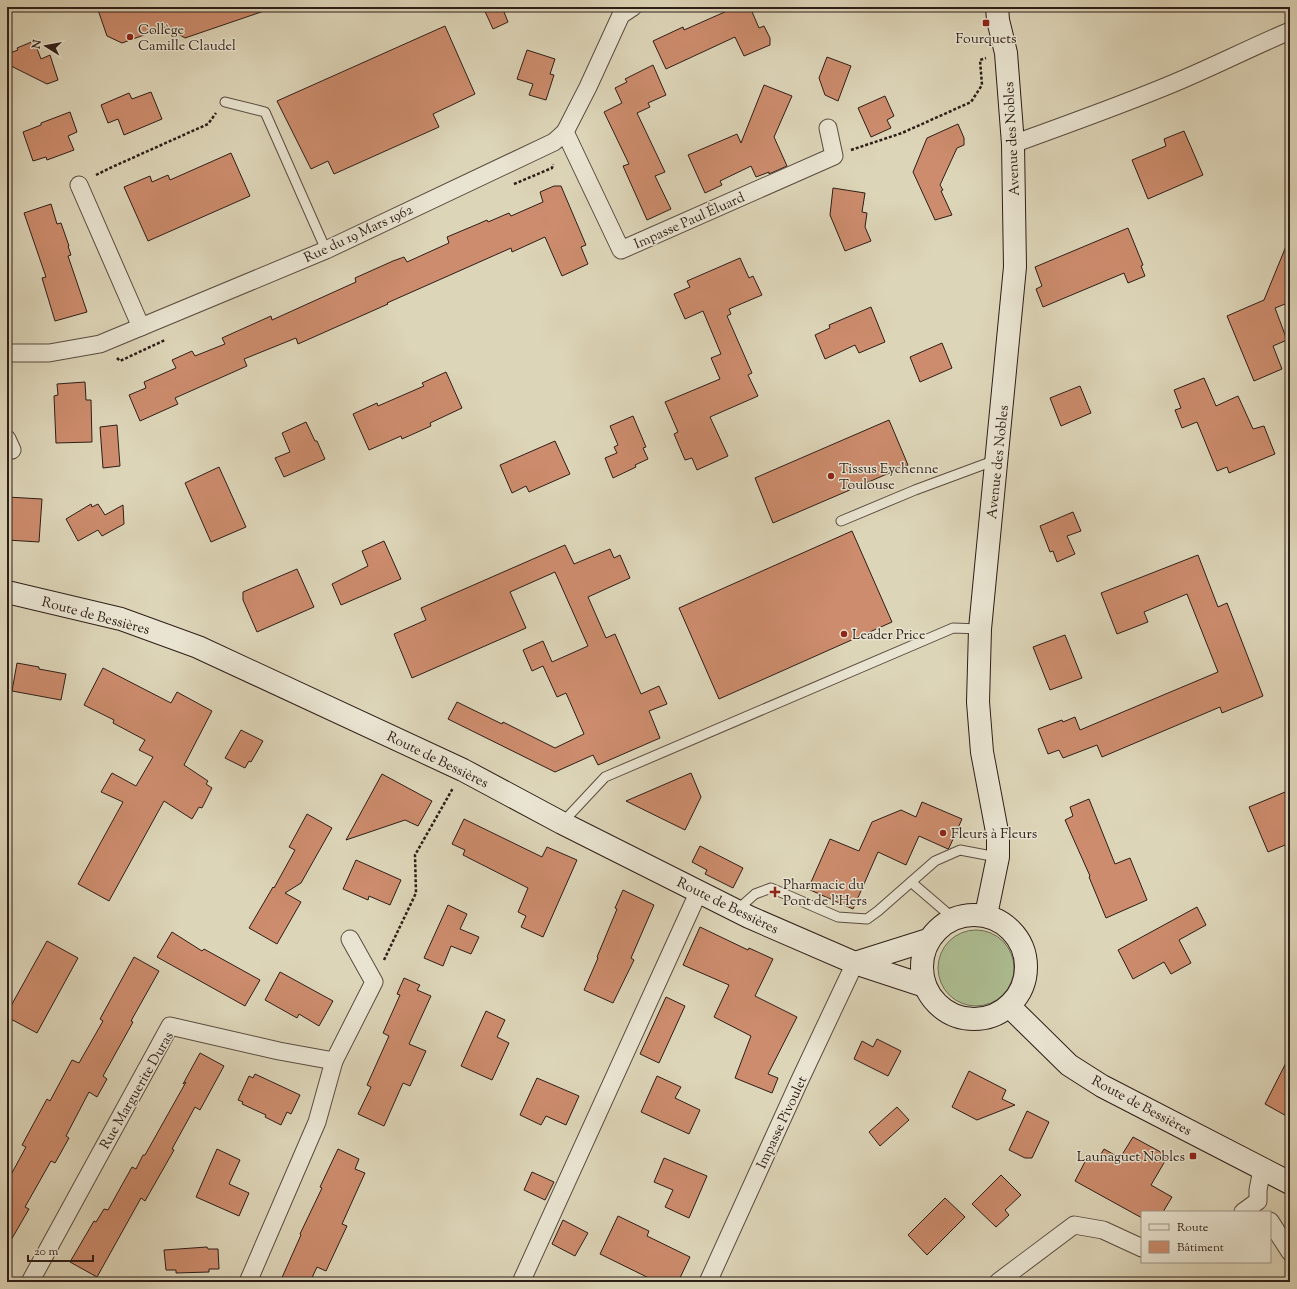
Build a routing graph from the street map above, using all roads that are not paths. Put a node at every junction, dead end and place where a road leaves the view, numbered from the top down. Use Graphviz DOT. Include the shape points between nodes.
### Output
graph roads {
  1 [pos="633,7"];
  2 [pos="997,7"];
  3 [pos="1290,31"];
  4 [pos="225,102"];
  5 [pos="828,128"];
  6 [pos="564,132"];
  7 [pos="1013,144"];
  8 [pos="79,185"];
  9 [pos="326,250"];
  10 [pos="141,328"];
  11 [pos="7,353"];
  12 [pos="997,460"];
  13 [pos="841,521"];
  14 [pos="7,592"];
  15 [pos="980,629"];
  16 [pos="562,823"];
  17 [pos="998,857"];
  18 [pos="912,882"];
  19 [pos="699,891"];
  20 [pos="737,910"];
  21 [pos="986,915"];
  22 [pos="953,918"];
  23 [pos="350,939"];
  24 [pos="928,940"];
  25 [pos="855,963"];
  26 [pos="925,986"];
  27 [pos="1009,1006"];
  28 [pos="334,1061"];
  29 [pos="1262,1169"];
  30 [pos="1290,1183"];
  31 [pos="1261,1207"];
  32 [pos="1247,1211"];
  33 [pos="1271,1223"];
  34 [pos="1141,1248"];
  35 [pos="1290,1252"];
  36 [pos="36,1280"];
  37 [pos="522,1280"];
  38 [pos="248,1282"];
  39 [pos="708,1282"];
  40 [pos="998,1282"];
  1 -- 6 [label="street, Rue du 19 Mars 1962" via="621,15"];
  2 -- 7 [label="main road, Avenue des Nobles" via="1006,53"];
  3 -- 7 [label="street" via="1163,88"];
  4 -- 9 [label="lane" via="265,112"];
  5 -- 6 [label="street, Impasse Paul Éluard" via="834,156 621,250"];
  6 -- 9 [label="street, Rue du 19 Mars 1962" via="554,142"];
  7 -- 12 [label="main road, Avenue des Nobles" via="1016,267"];
  8 -- 10 [label="street"];
  9 -- 10 [label="street, Rue du 19 Mars 1962"];
  10 -- 11 [label="street, Rue du 19 Mars 1962" via="100,344 49,353"];
  12 -- 13 [label="lane"];
  12 -- 15 [label="main road, Avenue des Nobles"];
  14 -- 16 [label="main road, Route de Bessières" via="121,618 198,647 462,770"];
  15 -- 16 [label="lane" via="953,628 605,776"];
  15 -- 17 [label="main road, Avenue des Nobles" via="978,702 982,752 998,837"];
  16 -- 19 [label="main road, Route de Bessières"];
  17 -- 18 [label="lane" via="960,850 935,861"];
  17 -- 21 [label="main road, Avenue des Nobles"];
  18 -- 20 [label="lane" via="867,919 838,917 771,888 755,894"];
  18 -- 22 [label="lane"];
  19 -- 20 [label="main road, Route de Bessières"];
  19 -- 37 [label="street"];
  20 -- 25 [label="main road, Route de Bessières"];
  21 -- 22 [label="main road" via="969,914"];
  21 -- 27 [label="main road" via="1001,921 1014,932 1022,946 1026,962 1025,978 1020,993"];
  22 -- 24 [label="main road" via="939,927"];
  23 -- 28 [label="street" via="374,982"];
  24 -- 25 [label="main road"];
  24 -- 26 [label="main road" via="922,955"];
  25 -- 26 [label="main road, Route de Bessières"];
  25 -- 39 [label="street, Impasse Pivoulet"];
  26 -- 27 [label="main road" via="933,1000 946,1012 962,1018 979,1019 995,1015"];
  27 -- 29 [label="main road, Route de Bessières" via="1069,1064 1102,1086"];
  28 -- 36 [label="street, Rue Marguerite Duras" via="170,1026"];
  28 -- 38 [label="street" via="317,1122"];
  29 -- 30 [label="main road, Route de Bessières"];
  29 -- 31 [label="street" via="1258,1190"];
  31 -- 32 [label="street"];
  33 -- 35 [label="street"];
  34 -- 40 [label="street" via="1104,1230 1074,1225"];
}
